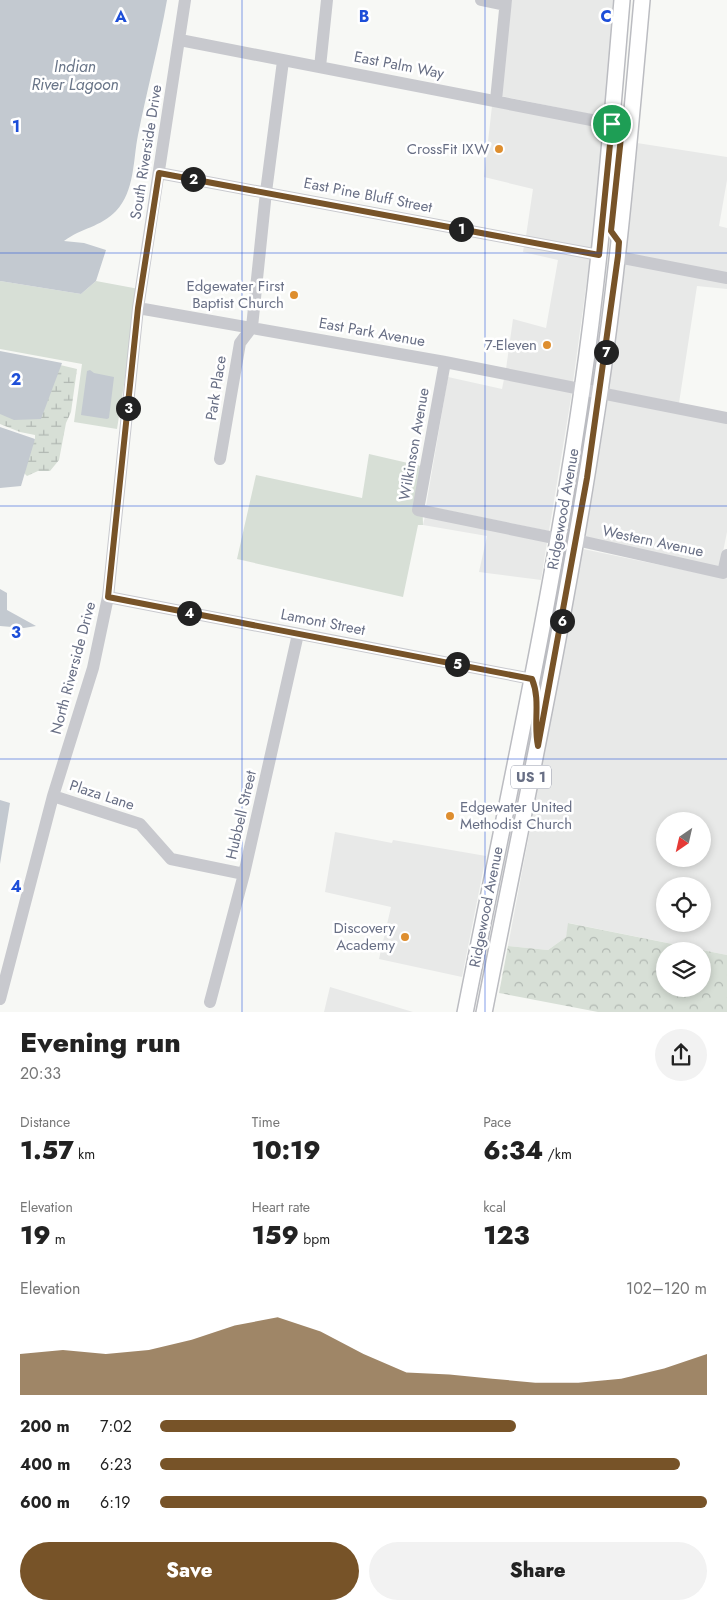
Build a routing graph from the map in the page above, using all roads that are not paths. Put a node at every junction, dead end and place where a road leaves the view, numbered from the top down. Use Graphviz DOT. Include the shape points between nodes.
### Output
graph roads {
  1 [pos="185,0"];
  2 [pos="327,0"];
  3 [pos="481,0"];
  4 [pos="622,0"];
  5 [pos="630,0"];
  6 [pos="642,0"];
  7 [pos="506,2"];
  8 [pos="639,35"];
  9 [pos="180,40"];
  10 [pos="283,61"];
  11 [pos="320,67"];
  12 [pos="496,100"];
  13 [pos="612,124"];
  14 [pos="159,173"];
  15 [pos="266,192"];
  16 [pos="618,249"];
  17 [pos="599,255"];
  18 [pos="727,278"];
  19 [pos="138,308"];
  20 [pos="252,327"];
  21 [pos="445,362"];
  22 [pos="582,389"];
  23 [pos="600,392"];
  24 [pos="727,418"];
  25 [pos="220,459"];
  26 [pos="558,539"];
  27 [pos="576,540"];
  28 [pos="727,555"];
  29 [pos="108,597"];
  30 [pos="298,634"];
  31 [pos="532,679"];
  32 [pos="538,746"];
  33 [pos="53,796"];
  34 [pos="244,874"];
  35 [pos="0,999"];
  36 [pos="210,1002"];
  37 [pos="464,1012"];
  38 [pos="484,1012"];
  1 -- 9 [label="street, South Riverside Drive"];
  2 -- 11 [label="street"];
  3 -- 7 [label="street"];
  4 -- 13 [label="main road, Ridgewood Avenue / US 1"];
  5 -- 8 [label="main road" via="630,18"];
  6 -- 8 [label="main road, Ridgewood Avenue / US 1"];
  7 -- 12 [label="street"];
  8 -- 16 [label="main road, Ridgewood Avenue / US 1"];
  9 -- 10 [label="street, East Palm Way"];
  9 -- 14 [label="street, South Riverside Drive"];
  10 -- 11 [label="street, East Palm Way"];
  10 -- 15 [label="street"];
  11 -- 12 [label="street, East Palm Way"];
  12 -- 13 [label="street, East Palm Way"];
  13 -- 16 [label="main road" via="621,137 611,231"];
  13 -- 17 [label="main road, Ridgewood Avenue / US 1"];
  14 -- 15 [label="street, East Pine Bluff Street"];
  14 -- 19 [label="street, South Riverside Drive"];
  15 -- 17 [label="street, East Pine Bluff Street"];
  15 -- 20 [label="street"];
  16 -- 18 [label="street"];
  16 -- 23 [label="main road, Ridgewood Avenue / US 1"];
  17 -- 22 [label="main road, Ridgewood Avenue / US 1"];
  19 -- 20 [label="street, East Park Avenue"];
  19 -- 29 [label="street, North Riverside Drive"];
  20 -- 21 [label="street, East Park Avenue"];
  20 -- 25 [label="street, Park Place" via="240,343"];
  21 -- 22 [label="street, East Park Avenue"];
  21 -- 26 [label="street, Wilkinson Avenue" via="418,510"];
  22 -- 23 [label="street, East Park Avenue"];
  22 -- 26 [label="main road, Ridgewood Avenue / US 1"];
  23 -- 24 [label="street, East Park Avenue"];
  23 -- 27 [label="main road, Ridgewood Avenue / US 1"];
  26 -- 31 [label="main road, Ridgewood Avenue / US 1"];
  27 -- 28 [label="street, Western Avenue" via="723,573"];
  27 -- 32 [label="main road, Ridgewood Avenue / US 1"];
  29 -- 30 [label="street, Lamont Street"];
  29 -- 33 [label="street, North Riverside Drive" via="93,668"];
  30 -- 31 [label="street, Lamont Street"];
  30 -- 34 [label="street, Hubbell Street"];
  31 -- 32 [label="main road" via="536,693 535,735"];
  31 -- 37 [label="main road, Ridgewood Avenue / US 1"];
  32 -- 38 [label="main road, Ridgewood Avenue / US 1"];
  33 -- 34 [label="street, Plaza Lane" via="140,824 171,859"];
  33 -- 35 [label="street, North Riverside Drive"];
  34 -- 36 [label="street, Hubbell Street"];
}
